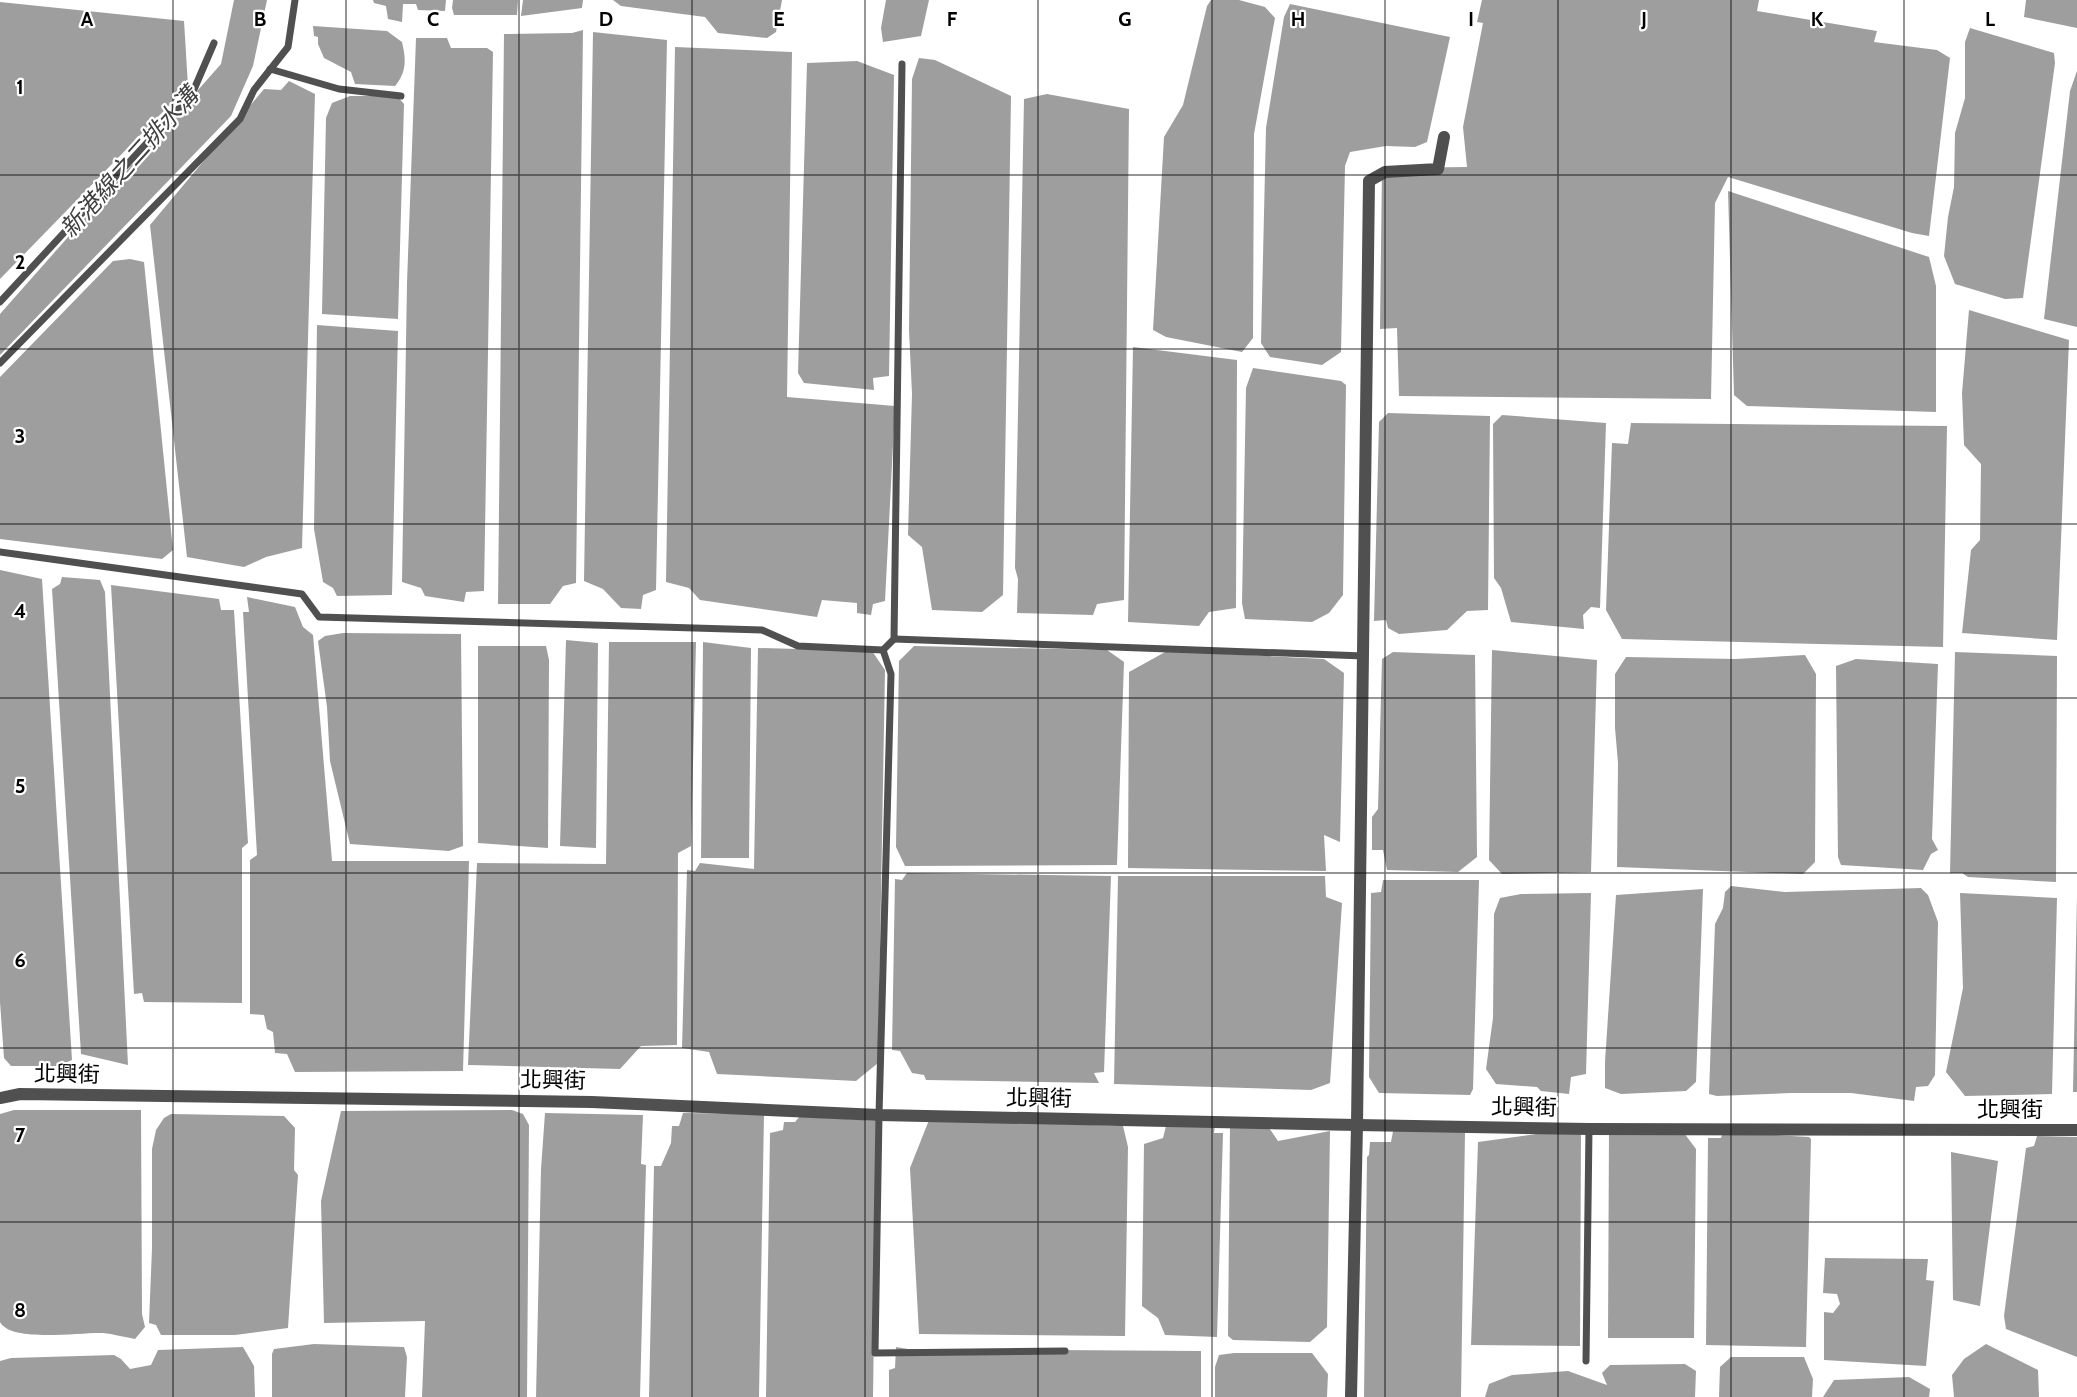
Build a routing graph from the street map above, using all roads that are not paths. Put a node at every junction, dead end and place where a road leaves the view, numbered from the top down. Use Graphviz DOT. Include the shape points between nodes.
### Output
graph roads {
  1 [pos="295,0"];
  2 [pos="214,43"];
  3 [pos="902,64"];
  4 [pos="270,69"];
  5 [pos="401,96"];
  6 [pos="1444,137"];
  7 [pos="0,302"];
  8 [pos="0,363"];
  9 [pos="0,552"];
  10 [pos="894,639"];
  11 [pos="883,650"];
  12 [pos="1364,656"];
  13 [pos="0,1098"];
  14 [pos="879,1115"];
  15 [pos="1357,1125"];
  16 [pos="1589,1129"];
  17 [pos="2077,1131"];
  18 [pos="1065,1351"];
  19 [pos="1586,1361"];
  20 [pos="1351,1397"];
  1 -- 4 [label="lane" via="288,47"];
  2 -- 7 [label="lane" via="192,94"];
  3 -- 10 [label="lane"];
  4 -- 5 [label="lane" via="339,89"];
  4 -- 8 [label="lane" via="240,119"];
  6 -- 12 [label="street" via="1438,169 1385,172 1369,181"];
  9 -- 11 [label="lane" via="302,594 319,617 762,630 798,646"];
  10 -- 11 [label="lane"];
  10 -- 12 [label="lane"];
  11 -- 14 [label="lane" via="891,674"];
  12 -- 15 [label="street"];
  13 -- 14 [label="street, 北興街" via="20,1094 592,1102"];
  14 -- 15 [label="street, 北興街"];
  14 -- 18 [label="lane" via="875,1353"];
  15 -- 16 [label="street, 北興街"];
  15 -- 20 [label="street"];
  16 -- 17 [label="street, 北興街"];
  16 -- 19 [label="lane"];
}
